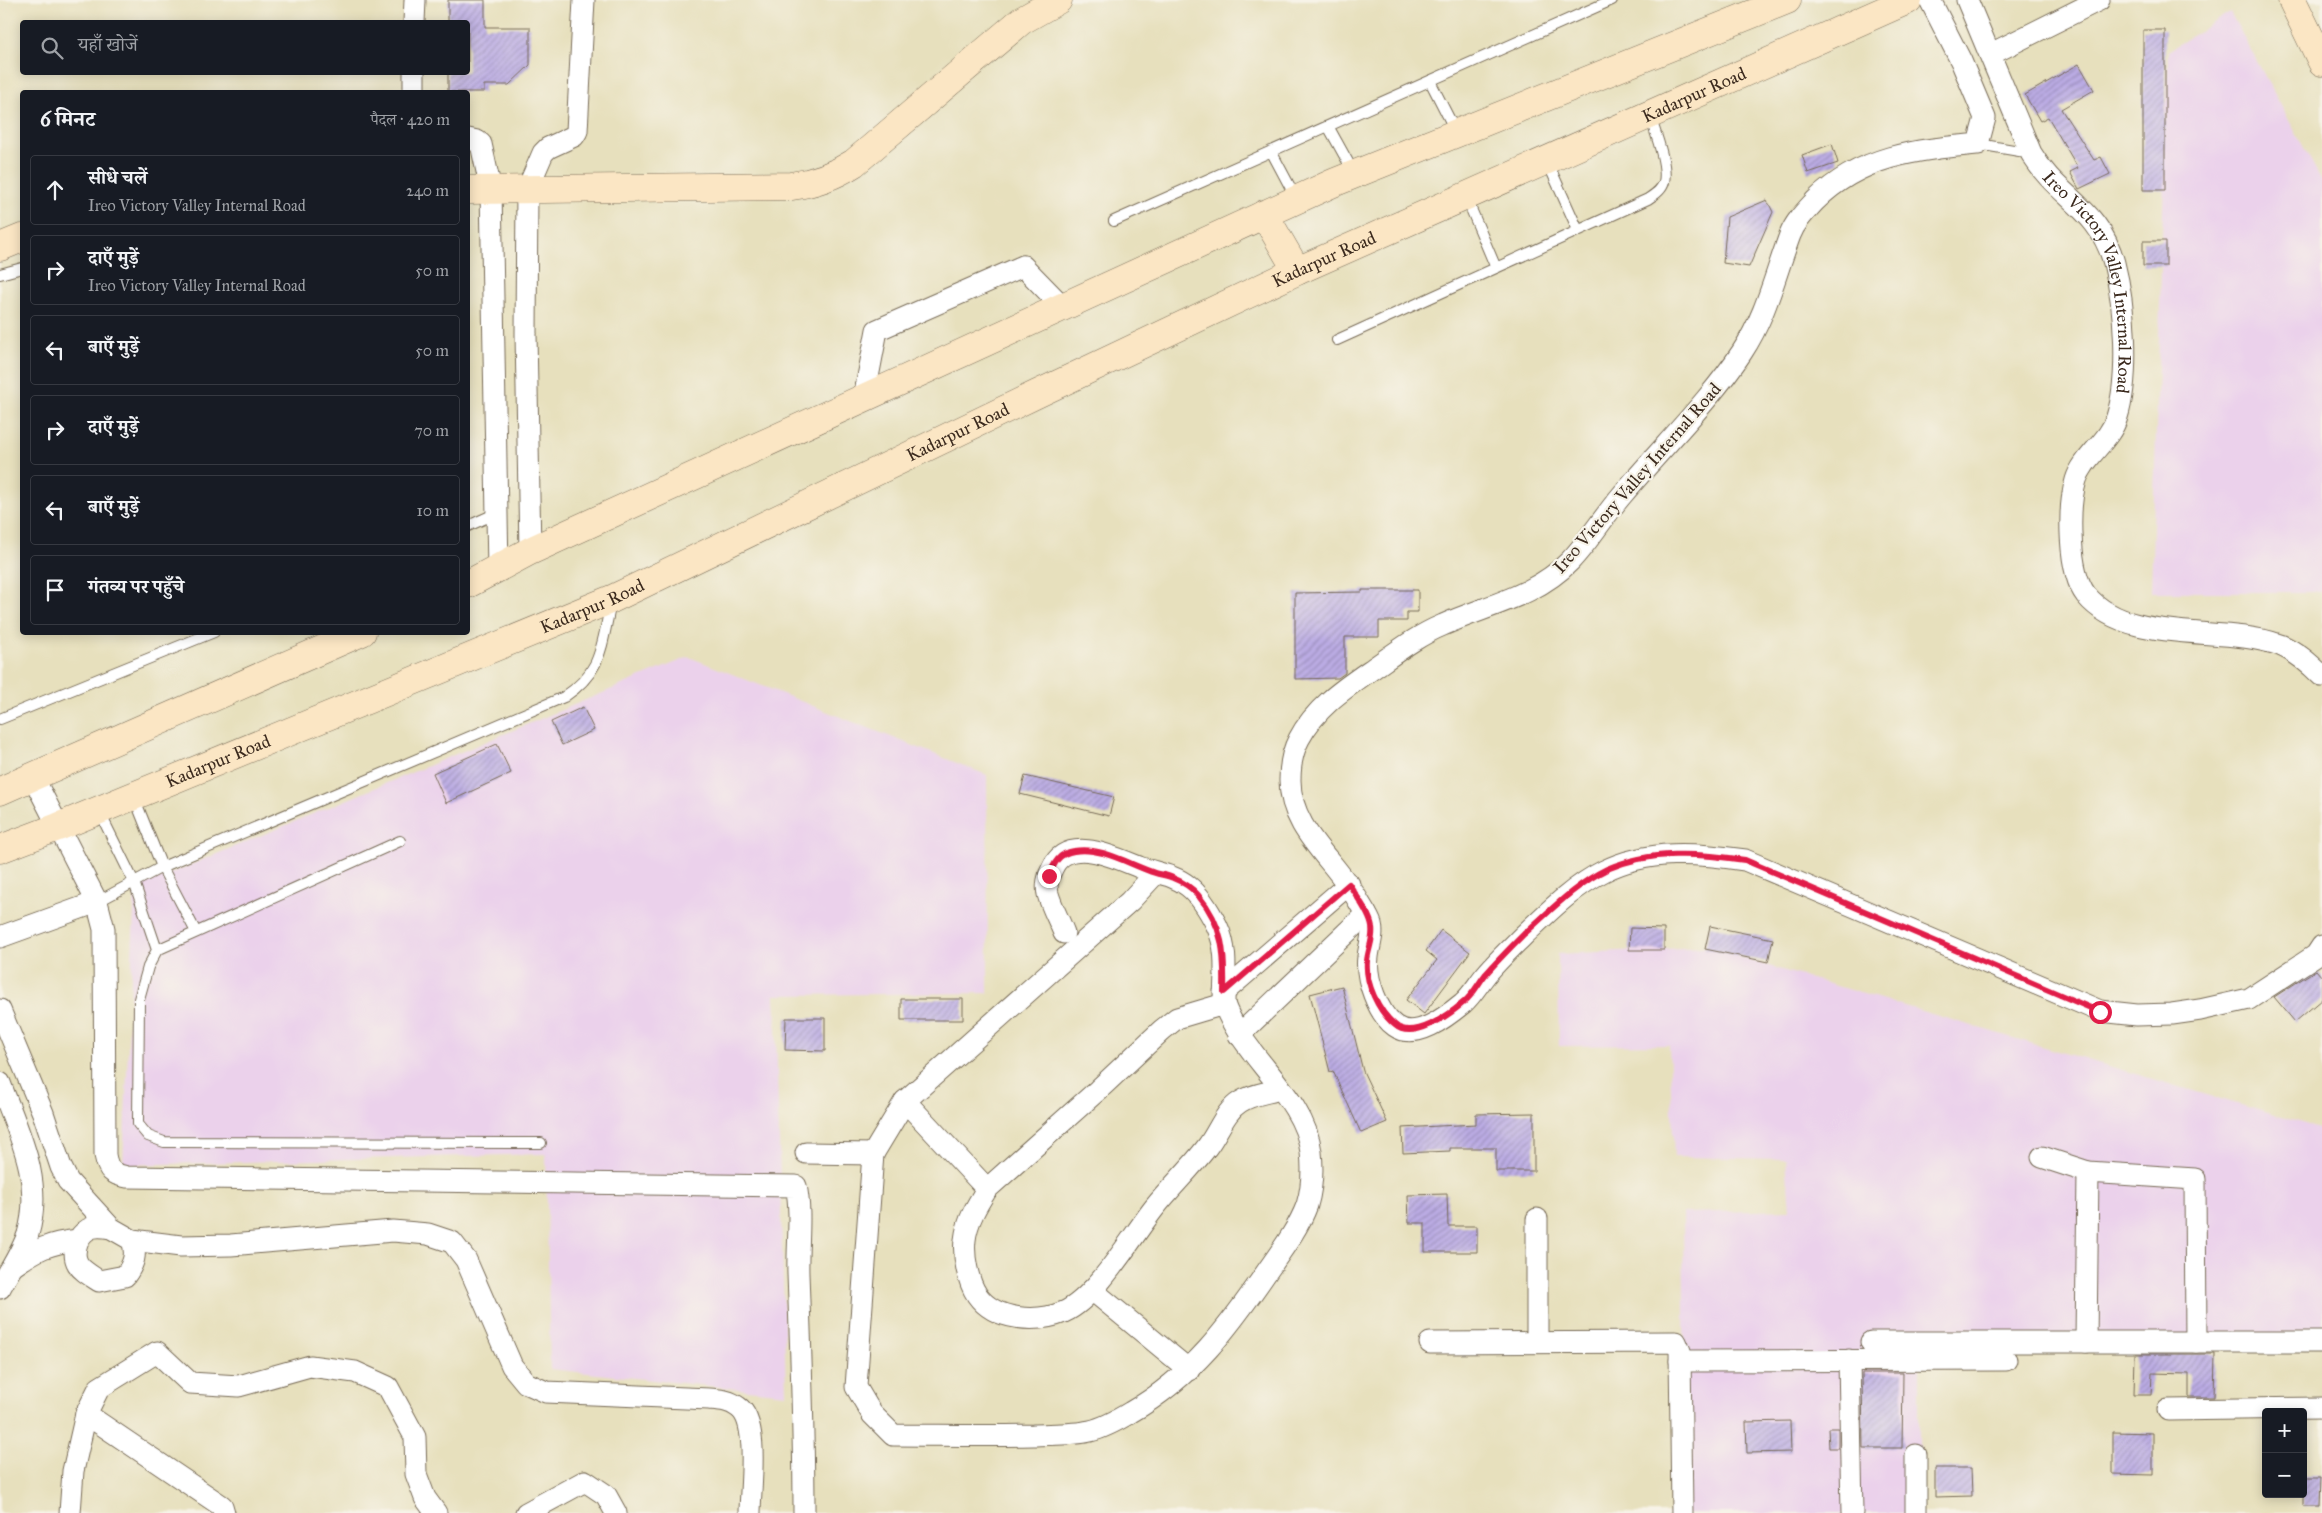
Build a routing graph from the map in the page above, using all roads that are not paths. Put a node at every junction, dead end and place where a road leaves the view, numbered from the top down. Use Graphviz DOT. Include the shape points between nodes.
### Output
graph roads {
  1 [pos="414,0"];
  2 [pos="584,0"];
  3 [pos="1058,0"];
  4 [pos="1612,0"];
  5 [pos="1787,0"];
  6 [pos="1908,0"];
  7 [pos="1930,0"];
  8 [pos="1967,0"];
  9 [pos="2098,0"];
  10 [pos="2292,0"];
  11 [pos="414,20"];
  12 [pos="1989,49"];
  13 [pos="2322,62"];
  14 [pos="414,75"];
  15 [pos="1430,80"];
  16 [pos="414,90"];
  17 [pos="1650,115"];
  18 [pos="1328,126"];
  19 [pos="1457,133"];
  20 [pos="470,139"];
  21 [pos="1978,144"];
  22 [pos="1271,151"];
  23 [pos="2031,154"];
  24 [pos="1547,160"];
  25 [pos="1354,174"];
  26 [pos="479,190"];
  27 [pos="527,190"];
  28 [pos="1466,196"];
  29 [pos="1297,199"];
  30 [pos="1264,214"];
  31 [pos="1114,221"];
  32 [pos="1578,230"];
  33 [pos="20,239"];
  34 [pos="0,247"];
  35 [pos="1496,268"];
  36 [pos="20,269"];
  37 [pos="1297,272"];
  38 [pos="0,274"];
  39 [pos="1062,307"];
  40 [pos="493,334"];
  41 [pos="526,334"];
  42 [pos="1337,340"];
  43 [pos="864,398"];
  44 [pos="495,455"];
  45 [pos="528,455"];
  46 [pos="497,513"];
  47 [pos="470,525"];
  48 [pos="530,552"];
  49 [pos="498,570"];
  50 [pos="470,583"];
  51 [pos="612,600"];
  52 [pos="207,635"];
  53 [pos="355,635"];
  54 [pos="2322,676"];
  55 [pos="0,719"];
  56 [pos="33,776"];
  57 [pos="0,791"];
  58 [pos="134,796"];
  59 [pos="99,810"];
  60 [pos="58,828"];
  61 [pos="400,841"];
  62 [pos="0,849"];
  63 [pos="162,867"];
  64 [pos="1156,873"];
  65 [pos="134,882"];
  66 [pos="1349,884"];
  67 [pos="97,902"];
  68 [pos="1366,914"];
  69 [pos="196,932"];
  70 [pos="1064,933"];
  71 [pos="0,937"];
  72 [pos="2322,946"];
  73 [pos="157,950"];
  74 [pos="1224,998"];
  75 [pos="0,1010"];
  76 [pos="1240,1035"];
  77 [pos="29,1080"];
  78 [pos="1,1087"];
  79 [pos="1280,1089"];
  80 [pos="905,1100"];
  81 [pos="541,1143"];
  82 [pos="806,1153"];
  83 [pos="873,1154"];
  84 [pos="2042,1157"];
  85 [pos="2088,1172"];
  86 [pos="987,1189"];
  87 [pos="1537,1218"];
  88 [pos="111,1228"];
  89 [pos="78,1240"];
  90 [pos="132,1240"];
  91 [pos="11,1267"];
  92 [pos="0,1288"];
  93 [pos="1092,1290"];
  94 [pos="1537,1342"];
  95 [pos="1871,1342"];
  96 [pos="2086,1342"];
  97 [pos="2196,1342"];
  98 [pos="2322,1342"];
  99 [pos="1430,1343"];
  100 [pos="1849,1360"];
  101 [pos="2006,1360"];
  102 [pos="1680,1361"];
  103 [pos="1189,1370"];
  104 [pos="2322,1408"];
  105 [pos="2168,1410"];
  106 [pos="86,1414"];
  107 [pos="1916,1455"];
  108 [pos="70,1513"];
  109 [pos="224,1513"];
  110 [pos="436,1513"];
  111 [pos="526,1513"];
  112 [pos="616,1513"];
  113 [pos="750,1513"];
  114 [pos="804,1513"];
  115 [pos="1682,1513"];
  116 [pos="1852,1513"];
  117 [pos="1916,1513"];
  1 -- 11 [label="street"];
  2 -- 27 [label="street" via="577,132 543,153"];
  3 -- 27 [label="street" via="1021,21 861,158 835,176 791,186"];
  4 -- 15 [label="lane"];
  5 -- 19 [label="street"];
  6 -- 17 [label="street, Kadarpur Road"];
  7 -- 21 [label="street" via="1985,118"];
  8 -- 12 [label="street, Ireo Victory Valley Internal Road"];
  9 -- 12 [label="street"];
  10 -- 13 [label="street"];
  12 -- 23 [label="street, Ireo Victory Valley Internal Road"];
  14 -- 16 [label="street"];
  15 -- 18 [label="lane"];
  15 -- 19 [label="lane"];
  17 -- 24 [label="street, Kadarpur Road"];
  17 -- 32 [label="lane" via="1664,167 1664,181 1659,191"];
  18 -- 22 [label="lane"];
  18 -- 25 [label="lane"];
  19 -- 25 [label="street"];
  20 -- 26 [label="street" via="481,144"];
  21 -- 23 [label="lane"];
  21 -- 66 [label="street, Ireo Victory Valley Internal Road" via="1894,155 1865,165 1836,181 1802,215 1792,230 1773,290 1744,350 1571,560 1534,590 1443,624 1415,639 1330,699 1311,720 1292,755 1289,777 1294,810 1302,828"];
  22 -- 29 [label="lane"];
  22 -- 31 [label="lane"];
  23 -- 54 [label="street, Ireo Victory Valley Internal Road" via="2041,171 2097,225 2114,263 2121,301 2124,373 2121,400 2116,420 2076,480 2072,508 2073,556 2078,579 2086,594 2106,613 2143,626 2255,639 2281,646 2306,660"];
  24 -- 28 [label="street, Kadarpur Road"];
  24 -- 32 [label="lane"];
  25 -- 29 [label="street"];
  26 -- 27 [label="street"];
  26 -- 40 [label="street"];
  27 -- 41 [label="street"];
  28 -- 35 [label="lane"];
  28 -- 37 [label="street, Kadarpur Road"];
  29 -- 30 [label="street"];
  30 -- 37 [label="street"];
  30 -- 39 [label="street"];
  32 -- 35 [label="lane"];
  33 -- 34 [label="street"];
  35 -- 42 [label="lane"];
  36 -- 38 [label="lane"];
  37 -- 51 [label="street, Kadarpur Road"];
  39 -- 43 [label="street"];
  39 -- 43 [label="street" via="1023,266 877,330"];
  40 -- 41 [label="street"];
  40 -- 44 [label="street"];
  41 -- 45 [label="street"];
  43 -- 48 [label="street"];
  44 -- 45 [label="street"];
  44 -- 46 [label="street"];
  45 -- 48 [label="street"];
  46 -- 47 [label="lane"];
  46 -- 49 [label="street"];
  48 -- 49 [label="street"];
  49 -- 50 [label="street"];
  51 -- 58 [label="street, Kadarpur Road"];
  51 -- 63 [label="lane" via="598,659 579,687 564,697"];
  52 -- 55 [label="lane"];
  53 -- 56 [label="street"];
  56 -- 57 [label="street"];
  56 -- 60 [label="street"];
  58 -- 59 [label="street, Kadarpur Road"];
  58 -- 63 [label="lane"];
  59 -- 60 [label="street, Kadarpur Road"];
  59 -- 65 [label="lane"];
  60 -- 62 [label="street, Kadarpur Road"];
  60 -- 67 [label="street"];
  61 -- 69 [label="lane"];
  63 -- 65 [label="lane"];
  63 -- 69 [label="lane"];
  64 -- 70 [label="street" via="1101,854 1075,850 1064,854 1055,860 1047,892"];
  64 -- 74 [label="street" via="1187,885 1199,896 1217,926 1225,956"];
  64 -- 80 [label="street" via="1130,901"];
  65 -- 67 [label="lane"];
  65 -- 73 [label="lane"];
  66 -- 68 [label="street, Ireo Victory Valley Internal Road"];
  66 -- 74 [label="street"];
  67 -- 71 [label="street"];
  67 -- 114 [label="street" via="104,929 105,1156 107,1167 114,1174 127,1177 796,1186"];
  68 -- 72 [label="street, Ireo Victory Valley Internal Road" via="1372,926 1368,978 1375,997 1396,1026 1418,1031 1465,1002 1523,935 1584,882 1626,862 1653,856 1703,854 1745,860 2100,1012 2137,1016 2172,1014 2249,999 2316,955"];
  68 -- 76 [label="street"];
  69 -- 73 [label="lane"];
  73 -- 81 [label="lane" via="139,999 137,1114 138,1124 148,1136 164,1142"];
  74 -- 76 [label="street" via="1229,1020"];
  74 -- 86 [label="street" via="1177,1018 1162,1030"];
  75 -- 77 [label="street"];
  76 -- 79 [label="street"];
  77 -- 78 [label="street"];
  77 -- 88 [label="street" via="68,1181"];
  78 -- 91 [label="street" via="22,1140 33,1181 28,1235"];
  79 -- 93 [label="street" via="1250,1097 1233,1107 1208,1146"];
  79 -- 103 [label="street" via="1301,1117 1307,1131 1312,1172 1306,1207 1282,1250 1242,1308"];
  80 -- 83 [label="street"];
  80 -- 86 [label="street"];
  82 -- 83 [label="street"];
  83 -- 103 [label="street" via="856,1387 872,1414 893,1435 1015,1436 1089,1431 1114,1422 1140,1407"];
  84 -- 85 [label="street"];
  85 -- 96 [label="street"];
  85 -- 97 [label="street" via="2195,1179"];
  86 -- 93 [label="street" via="968,1224 965,1242 971,1284 978,1296 1006,1315 1041,1318 1066,1311"];
  87 -- 94 [label="street"];
  88 -- 89 [label="street" via="97,1225 85,1230"];
  88 -- 90 [label="street"];
  89 -- 90 [label="street" via="75,1256 80,1269 99,1281 125,1276 133,1264 135,1249"];
  89 -- 91 [label="street" via="53,1243"];
  90 -- 113 [label="street" via="181,1246 231,1245 393,1231 428,1234 452,1242 466,1260 512,1366 526,1383 546,1392 726,1400 740,1408 749,1422 752,1443"];
  91 -- 92 [label="street"];
  93 -- 103 [label="street"];
  94 -- 99 [label="street"];
  94 -- 102 [label="street" via="1671,1341 1680,1347"];
  95 -- 96 [label="street"];
  96 -- 97 [label="street"];
  97 -- 98 [label="street"];
  100 -- 101 [label="street"];
  100 -- 102 [label="street"];
  100 -- 116 [label="street"];
  102 -- 115 [label="street"];
  104 -- 105 [label="street"];
  106 -- 108 [label="street" via="73,1471"];
  106 -- 109 [label="street" via="222,1506"];
  106 -- 110 [label="street" via="99,1388 157,1352 190,1383 239,1386 310,1366 355,1372 388,1387 415,1437 416,1474 425,1498"];
  107 -- 117 [label="street"];
  111 -- 112 [label="street" via="585,1481 606,1495"];
}
